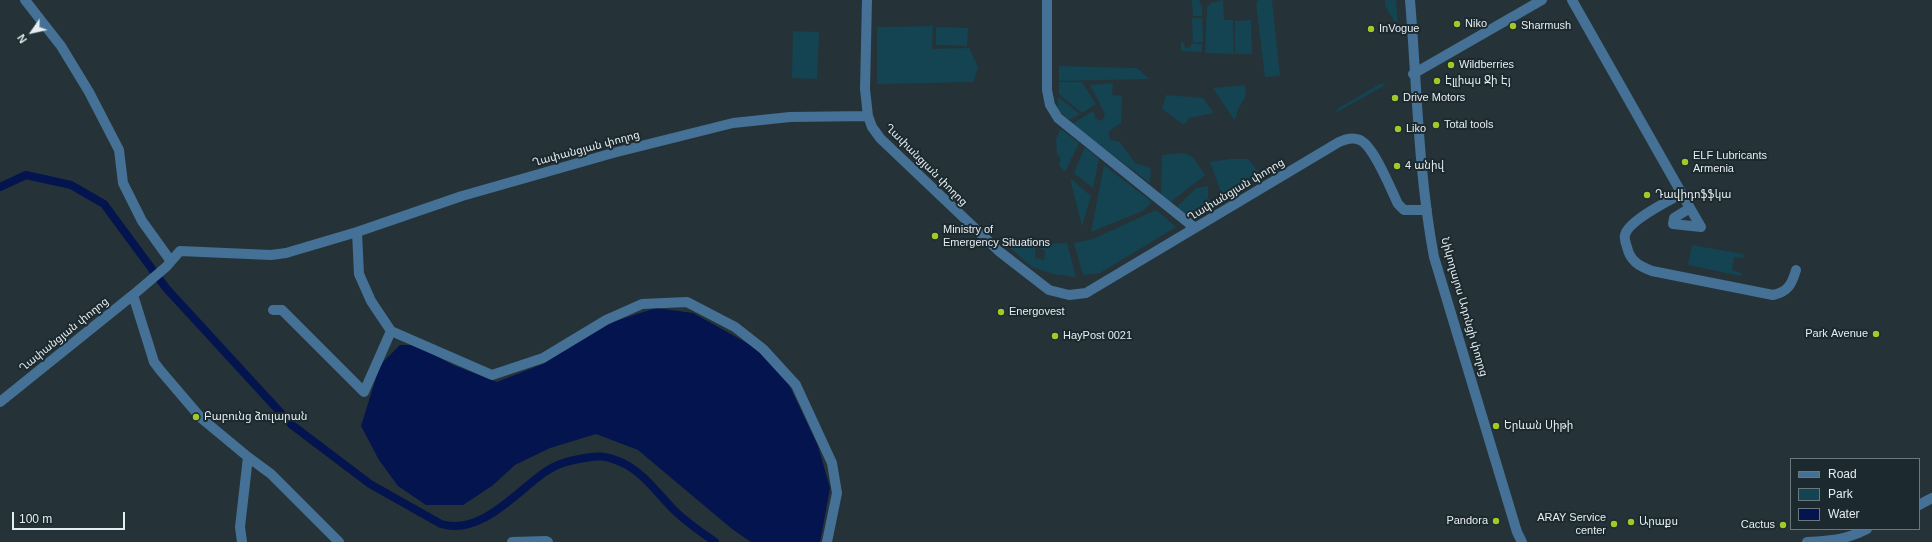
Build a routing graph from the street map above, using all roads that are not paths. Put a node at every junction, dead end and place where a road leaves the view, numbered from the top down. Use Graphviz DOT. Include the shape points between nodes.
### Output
graph roads {
  1 [pos="25,0"];
  2 [pos="867,0"];
  3 [pos="1047,0"];
  4 [pos="1407,0"];
  5 [pos="1410,0"];
  6 [pos="1532,0"];
  7 [pos="1542,0"];
  8 [pos="1572,0"];
  9 [pos="1414,71"];
  10 [pos="868,116"];
  11 [pos="1681,194"];
  12 [pos="1690,208"];
  13 [pos="1425,210"];
  14 [pos="1195,228"];
  15 [pos="357,232"];
  16 [pos="168,263"];
  17 [pos="1796,270"];
  18 [pos="133,295"];
  19 [pos="273,310"];
  20 [pos="391,331"];
  21 [pos="0,402"];
  22 [pos="1492,452"];
  23 [pos="248,458"];
  24 [pos="1932,494"];
  25 [pos="1932,498"];
  26 [pos="1920,500"];
  27 [pos="1920,504"];
  28 [pos="1865,530"];
  29 [pos="1874,530"];
  30 [pos="242,542"];
  31 [pos="339,542"];
  32 [pos="512,542"];
  33 [pos="548,542"];
  34 [pos="827,542"];
  35 [pos="1517,542"];
  36 [pos="1522,542"];
  37 [pos="1807,542"];
  38 [pos="1846,542"];
  1 -- 16 [label="street" via="61,46 89,92 119,150 123,183 142,221"];
  2 -- 10 [label="street" via="865,89"];
  3 -- 14 [label="street" via="1047,90 1050,105 1058,118"];
  4 -- 9 [label="street, Նիկողայոս Ադոնցի փողոց"];
  5 -- 9 [label="street, Նիկողայոս Ադոնցի փողոց"];
  6 -- 9 [label="street"];
  7 -- 9 [label="street"];
  8 -- 11 [label="street"];
  9 -- 13 [label="street, Նիկողայոս Ադոնցի փողոց"];
  10 -- 14 [label="street, Ղափանցյան փողոց" via="872,127 894,152 1000,252 1050,290 1069,295 1086,293"];
  10 -- 15 [label="street, Ղափանցյան փողոց" via="790,116 732,123 613,153 469,194"];
  11 -- 12 [label="street"];
  11 -- 17 [label="street" via="1629,226 1625,235 1626,245 1629,256 1637,265 1652,271 1773,295 1781,293 1792,284"];
  13 -- 14 [label="street, Ղափանցյան փողոց" via="1404,210 1398,204 1370,148 1361,141 1350,138 1339,142"];
  13 -- 22 [label="street, Նիկողայոս Ադոնցի փողոց" via="1431,257"];
  15 -- 16 [label="street, Ղափանցյան փողոց" via="271,255 180,251"];
  15 -- 20 [label="street" via="359,274 371,301"];
  16 -- 18 [label="street, Ղափանցյան փողոց"];
  18 -- 21 [label="street, Ղափանցյան փողոց"];
  18 -- 23 [label="street" via="154,362 201,418"];
  19 -- 20 [label="street" via="282,310 364,392"];
  20 -- 34 [label="street" via="492,375 542,358 606,320 642,304 687,302 735,327 763,349 796,385 832,463 837,493"];
  22 -- 35 [label="street, Նիկողայոս Ադոնցի փողոց"];
  22 -- 36 [label="street, Նիկողայոս Ադոնցի փողոց"];
  23 -- 30 [label="street" via="240,526"];
  23 -- 31 [label="street" via="271,474"];
  24 -- 26 [label="street"];
  25 -- 27 [label="street"];
  28 -- 37 [label="street" via="1849,538"];
  29 -- 38 [label="street"];
  32 -- 33 [label="street"];
}
